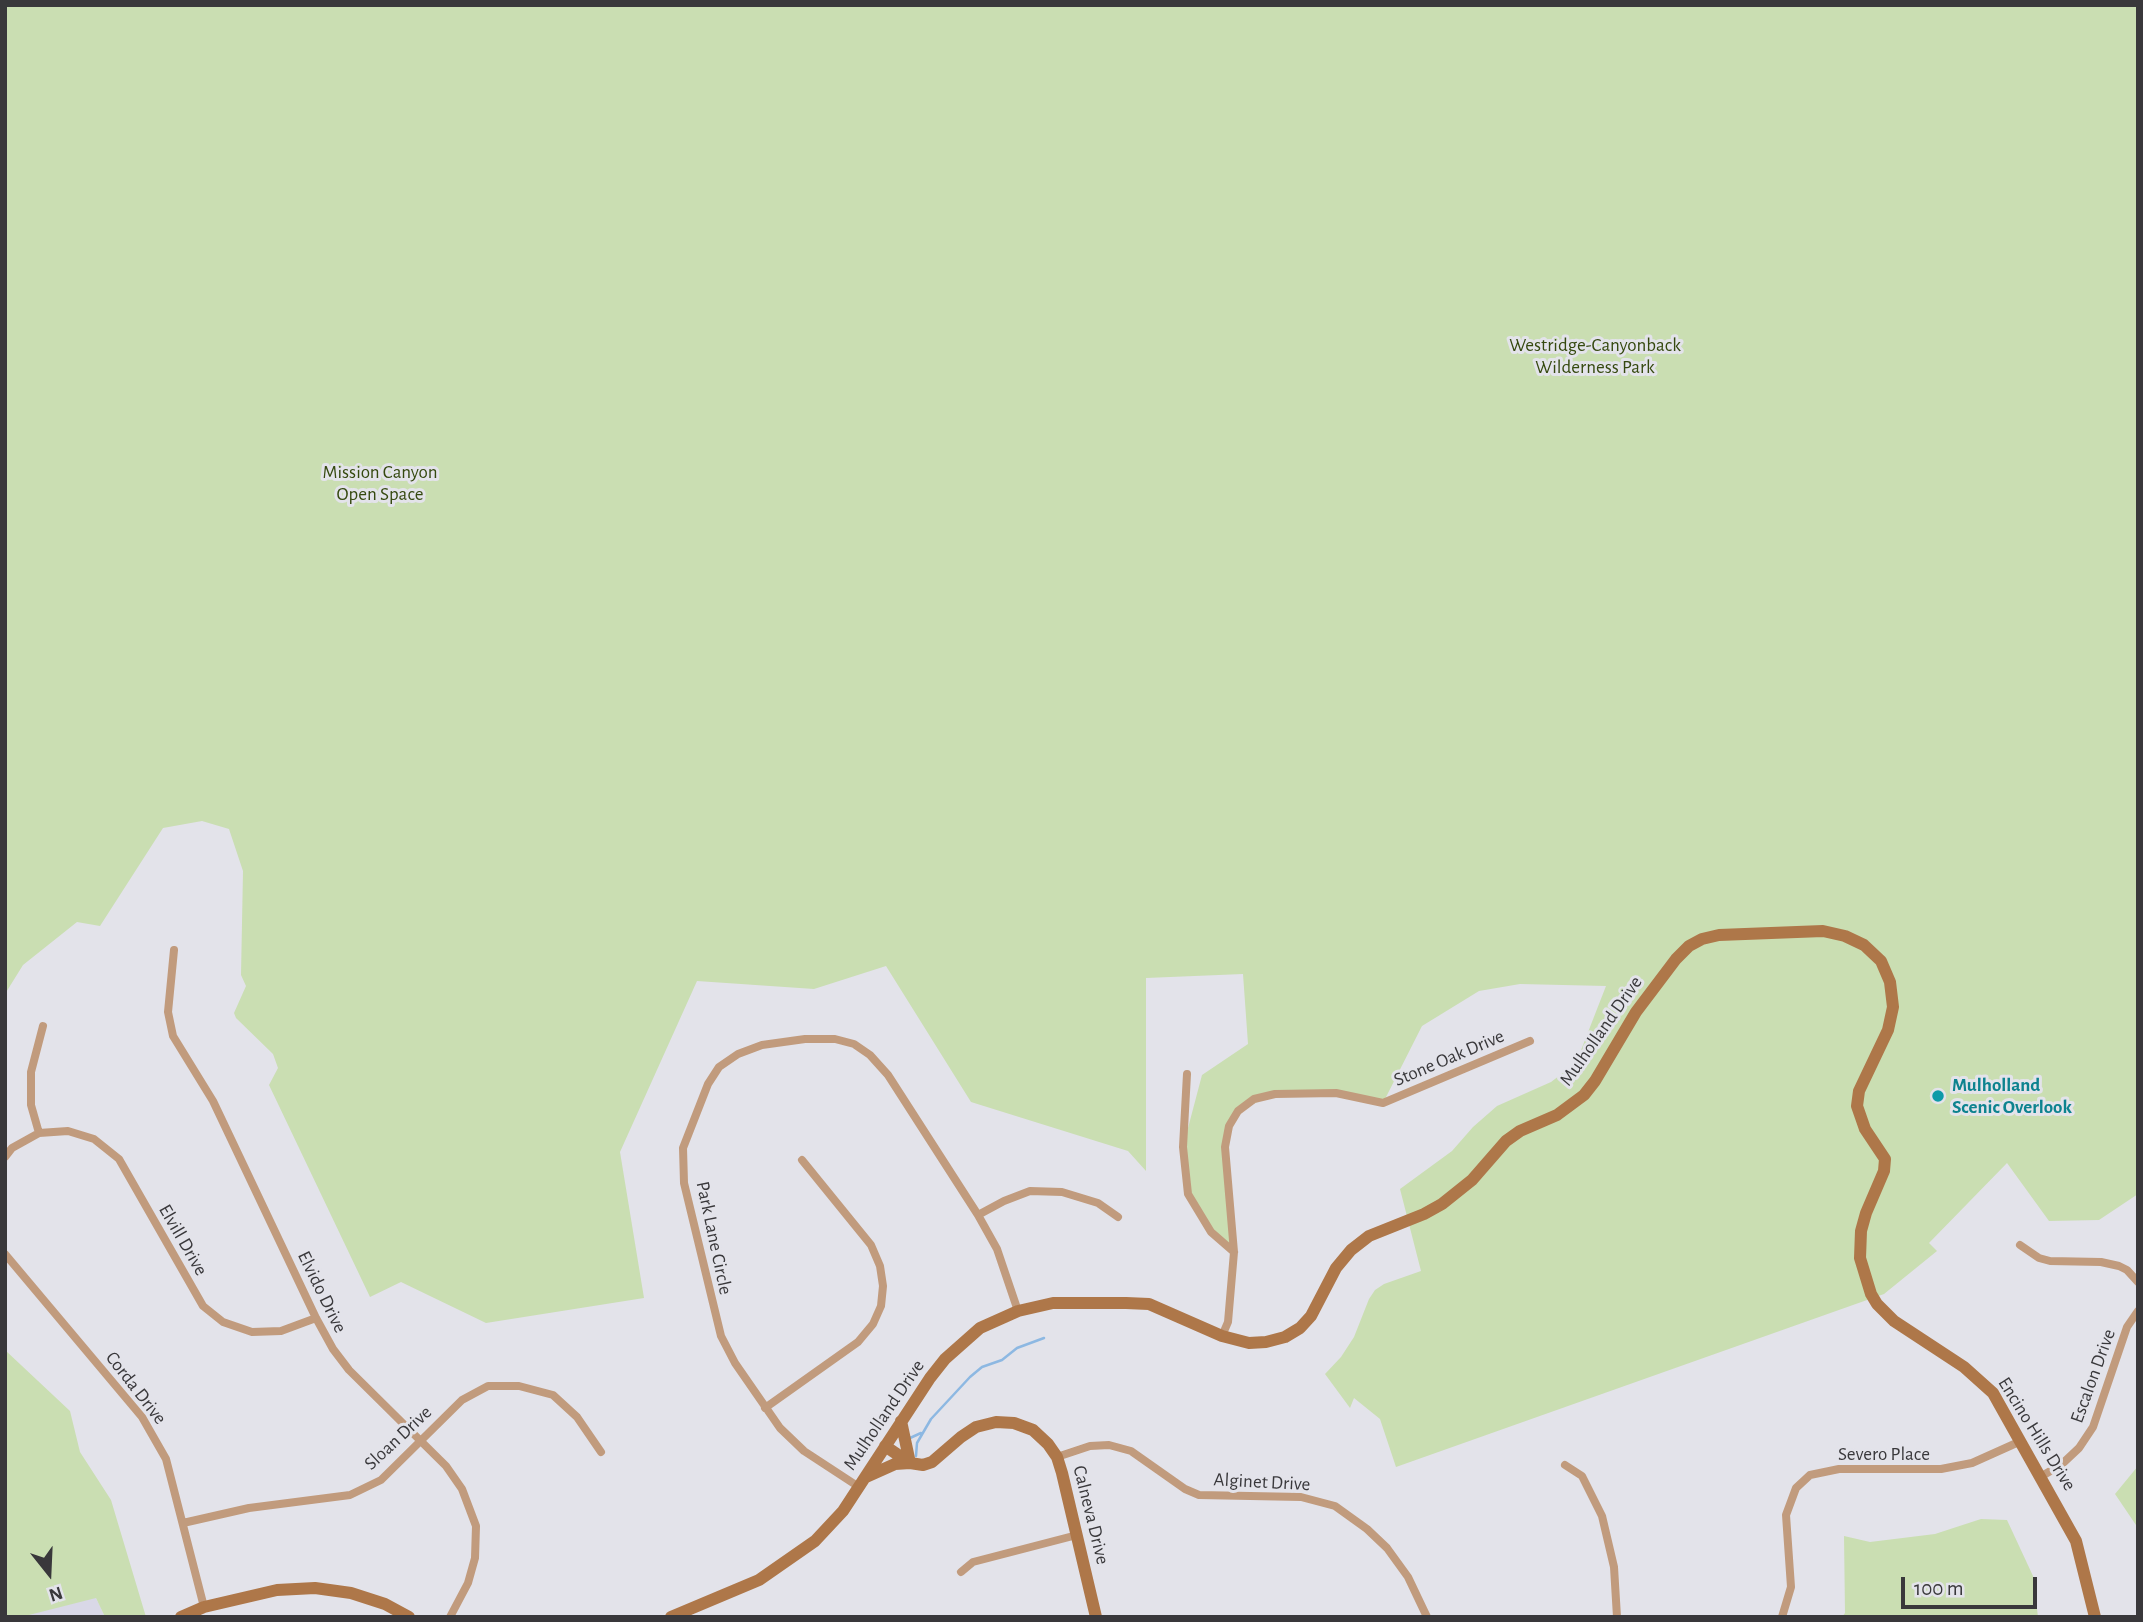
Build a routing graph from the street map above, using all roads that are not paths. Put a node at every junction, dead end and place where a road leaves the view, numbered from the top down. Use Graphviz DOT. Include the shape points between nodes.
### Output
graph roads {
  1 [pos="174,950"];
  2 [pos="43,1026"];
  3 [pos="1530,1041"];
  4 [pos="1187,1074"];
  5 [pos="39,1133"];
  6 [pos="5,1157"];
  7 [pos="1885,1158"];
  8 [pos="802,1160"];
  9 [pos="978,1215"];
  10 [pos="1118,1217"];
  11 [pos="2020,1245"];
  12 [pos="1234,1252"];
  13 [pos="5,1254"];
  14 [pos="2138,1282"];
  15 [pos="1018,1311"];
  16 [pos="2138,1311"];
  17 [pos="316,1318"];
  18 [pos="1222,1336"];
  19 [pos="765,1408"];
  20 [pos="901,1420"];
  21 [pos="421,1441"];
  22 [pos="2021,1441"];
  23 [pos="886,1447"];
  24 [pos="601,1452"];
  25 [pos="1057,1457"];
  26 [pos="910,1463"];
  27 [pos="1564,1465"];
  28 [pos="2042,1476"];
  29 [pos="862,1482"];
  30 [pos="183,1523"];
  31 [pos="1077,1535"];
  32 [pos="961,1572"];
  33 [pos="204,1607"];
  34 [pos="181,1617"];
  35 [pos="409,1617"];
  36 [pos="450,1617"];
  37 [pos="671,1617"];
  38 [pos="1096,1617"];
  39 [pos="1427,1617"];
  40 [pos="1617,1617"];
  41 [pos="1782,1617"];
  42 [pos="2095,1617"];
  1 -- 17 [label="street, Elvido Drive" via="168,1012 173,1036 213,1101"];
  2 -- 5 [label="street" via="31,1072 31,1105"];
  3 -- 12 [label="street, Stone Oak Drive" via="1382,1103 1336,1093 1275,1094 1238,1111 1225,1147"];
  4 -- 12 [label="street" via="1183,1147 1188,1194 1211,1232"];
  5 -- 6 [label="street"];
  5 -- 17 [label="street, Elvill Drive" via="68,1131 94,1139 119,1159 203,1306 223,1322 252,1332 281,1331"];
  7 -- 18 [label="main road, Mulholland Drive" via="1865,1129 1857,1106 1893,1007 1881,961 1864,945 1824,931 1702,939 1676,959 1636,1012 1595,1082 1571,1106 1520,1131 1442,1204 1369,1236 1351,1250 1300,1328 1266,1342"];
  7 -- 22 [label="main road, Encino Hills Drive" via="1861,1231 1860,1258 1871,1294 1908,1332 1981,1380"];
  8 -- 19 [label="street" via="871,1245 880,1266 881,1306 858,1342"];
  9 -- 10 [label="street" via="1030,1191 1062,1192 1098,1203"];
  9 -- 15 [label="street, Park Lane Circle" via="997,1249"];
  9 -- 19 [label="street, Park Lane Circle" via="888,1075 853,1044 805,1039 762,1045 719,1067 684,1148 684,1183 721,1336"];
  11 -- 14 [label="street" via="2050,1261 2119,1266"];
  12 -- 18 [label="street, Stone Oak Drive" via="1228,1322"];
  13 -- 30 [label="street, Corda Drive" via="142,1417 166,1459"];
  15 -- 18 [label="main road, Mulholland Drive" via="1053,1303 1149,1304"];
  15 -- 20 [label="main road, Mulholland Drive" via="981,1328 953,1350"];
  16 -- 28 [label="street, Escalon Drive" via="2127,1327 2093,1427 2079,1448"];
  17 -- 21 [label="street, Elvido Drive" via="349,1370"];
  19 -- 29 [label="street, Park Lane Circle" via="804,1451"];
  20 -- 23 [label="main road, Mulholland Drive"];
  20 -- 26 [label="main road"];
  21 -- 24 [label="street, Sloan Drive" via="462,1400 488,1386 519,1386 553,1395 577,1417"];
  21 -- 30 [label="street, Sloan Drive" via="381,1480 351,1495 249,1508"];
  21 -- 36 [label="street, Elvido Drive" via="462,1489 476,1526 468,1583"];
  22 -- 28 [label="main road, Encino Hills Drive"];
  22 -- 41 [label="street, Severo Place" via="1972,1463 1941,1469 1839,1469 1810,1475 1796,1489 1786,1515 1791,1587"];
  23 -- 26 [label="main road"];
  23 -- 29 [label="main road, Mulholland Drive"];
  25 -- 26 [label="main road, Calneva Drive" via="1034,1430 996,1422 976,1427 932,1462"];
  25 -- 31 [label="main road, Calneva Drive"];
  25 -- 39 [label="street, Alginet Drive" via="1109,1445 1131,1451 1199,1495 1301,1497 1335,1506 1387,1548 1408,1577"];
  26 -- 29 [label="main road, Calneva Drive" via="895,1464"];
  27 -- 40 [label="street" via="1582,1476 1602,1516 1614,1567"];
  28 -- 42 [label="main road, Encino Hills Drive" via="2076,1541"];
  29 -- 37 [label="main road, Mulholland Drive" via="843,1511 793,1557 759,1580"];
  30 -- 33 [label="street, Corda Drive"];
  31 -- 32 [label="street" via="973,1562"];
  31 -- 38 [label="main road, Calneva Drive"];
  33 -- 34 [label="main road"];
  33 -- 35 [label="main road" via="277,1590 315,1588 351,1593"];
}
